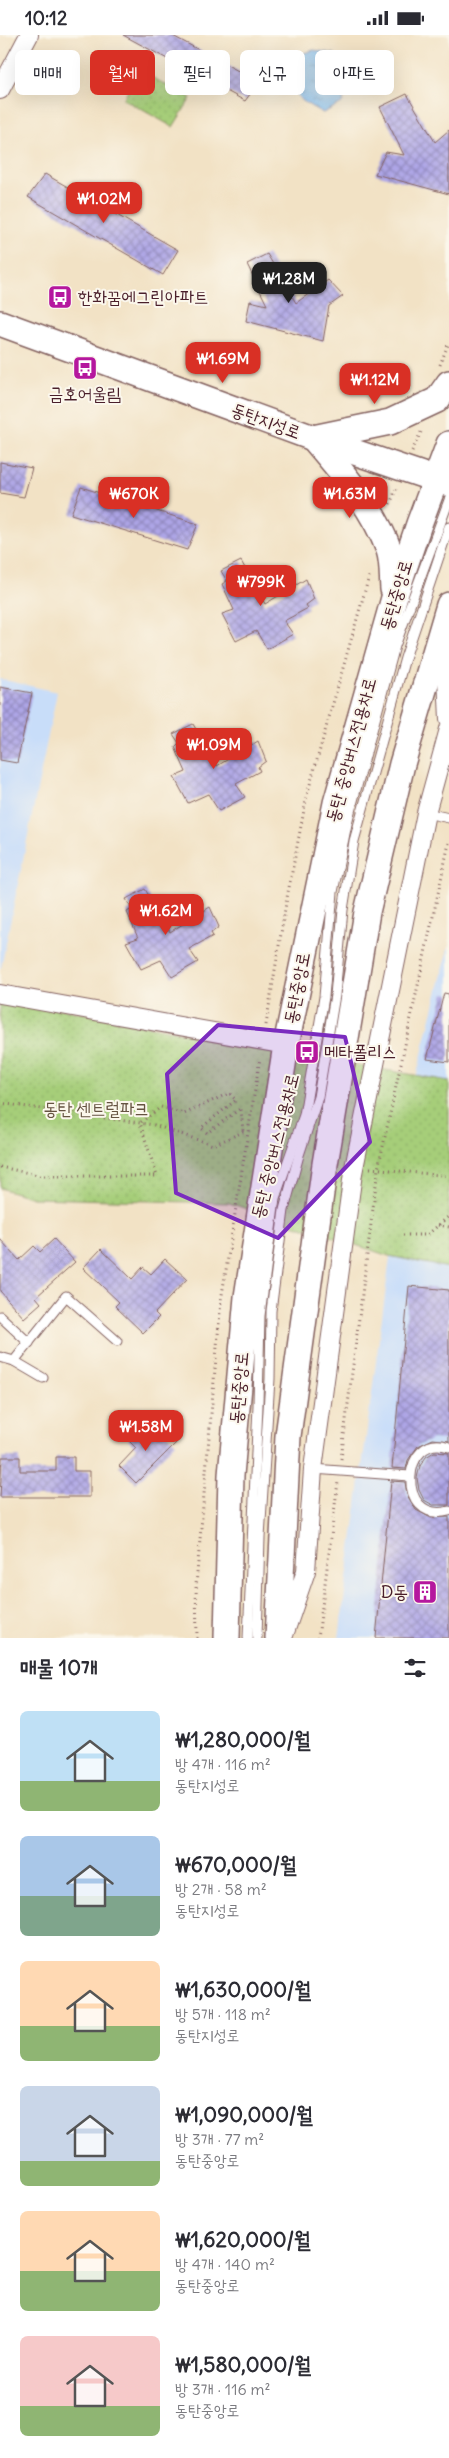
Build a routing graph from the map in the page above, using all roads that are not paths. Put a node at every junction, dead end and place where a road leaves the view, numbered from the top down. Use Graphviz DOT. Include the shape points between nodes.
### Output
graph roads {
  1 [pos="29,35"];
  2 [pos="1,85"];
  3 [pos="0,323"];
  4 [pos="449,383"];
  5 [pos="313,438"];
  6 [pos="449,444"];
  7 [pos="442,481"];
  8 [pos="449,500"];
  9 [pos="449,527"];
  10 [pos="394,598"];
  11 [pos="447,613"];
  12 [pos="449,719"];
  13 [pos="449,729"];
  14 [pos="426,813"];
  15 [pos="449,818"];
  16 [pos="0,994"];
  17 [pos="286,1045"];
  18 [pos="0,1316"];
  19 [pos="117,1341"];
  20 [pos="29,1343"];
  21 [pos="0,1357"];
  22 [pos="14,1361"];
  23 [pos="42,1379"];
  24 [pos="449,1447"];
  25 [pos="313,1469"];
  26 [pos="410,1476"];
  27 [pos="449,1511"];
  28 [pos="227,1638"];
  29 [pos="248,1638"];
  30 [pos="257,1638"];
  31 [pos="278,1638"];
  32 [pos="283,1638"];
  1 -- 2 [label="street"];
  3 -- 5 [label="street, 동탄지성로"];
  4 -- 5 [label="street" via="437,401 390,422"];
  5 -- 7 [label="street, 동탄지성로"];
  5 -- 10 [label="street" via="350,482 374,520 390,552"];
  6 -- 7 [label="street, 동탄중앙로"];
  7 -- 10 [label="street, 동탄중앙로"];
  8 -- 29 [label="lane, 동탄 중앙버스전용차로" via="396,647 348,819 333,892 324,997 304,1115 275,1198 260,1316"];
  9 -- 30 [label="lane, 동탄 중앙버스전용차로" via="405,658 354,841 335,995 318,1097 284,1210 271,1311 270,1397"];
  10 -- 17 [label="street, 동탄중앙로" via="336,803"];
  11 -- 12 [label="street"];
  11 -- 31 [label="street" via="402,764 367,912 328,1145 288,1436"];
  13 -- 14 [label="street"];
  14 -- 15 [label="lane"];
  14 -- 25 [label="street" via="352,1173"];
  16 -- 17 [label="street"];
  17 -- 28 [label="street, 동탄중앙로" via="247,1297 231,1475"];
  18 -- 20 [label="lane"];
  19 -- 20 [label="lane" via="66,1296"];
  20 -- 22 [label="lane"];
  21 -- 22 [label="lane"];
  22 -- 23 [label="lane"];
  24 -- 26 [label="lane" via="443,1445 426,1449 414,1461"];
  25 -- 26 [label="lane"];
  25 -- 32 [label="street" via="306,1571"];
  26 -- 27 [label="lane" via="413,1496 424,1509 440,1514"];
}
